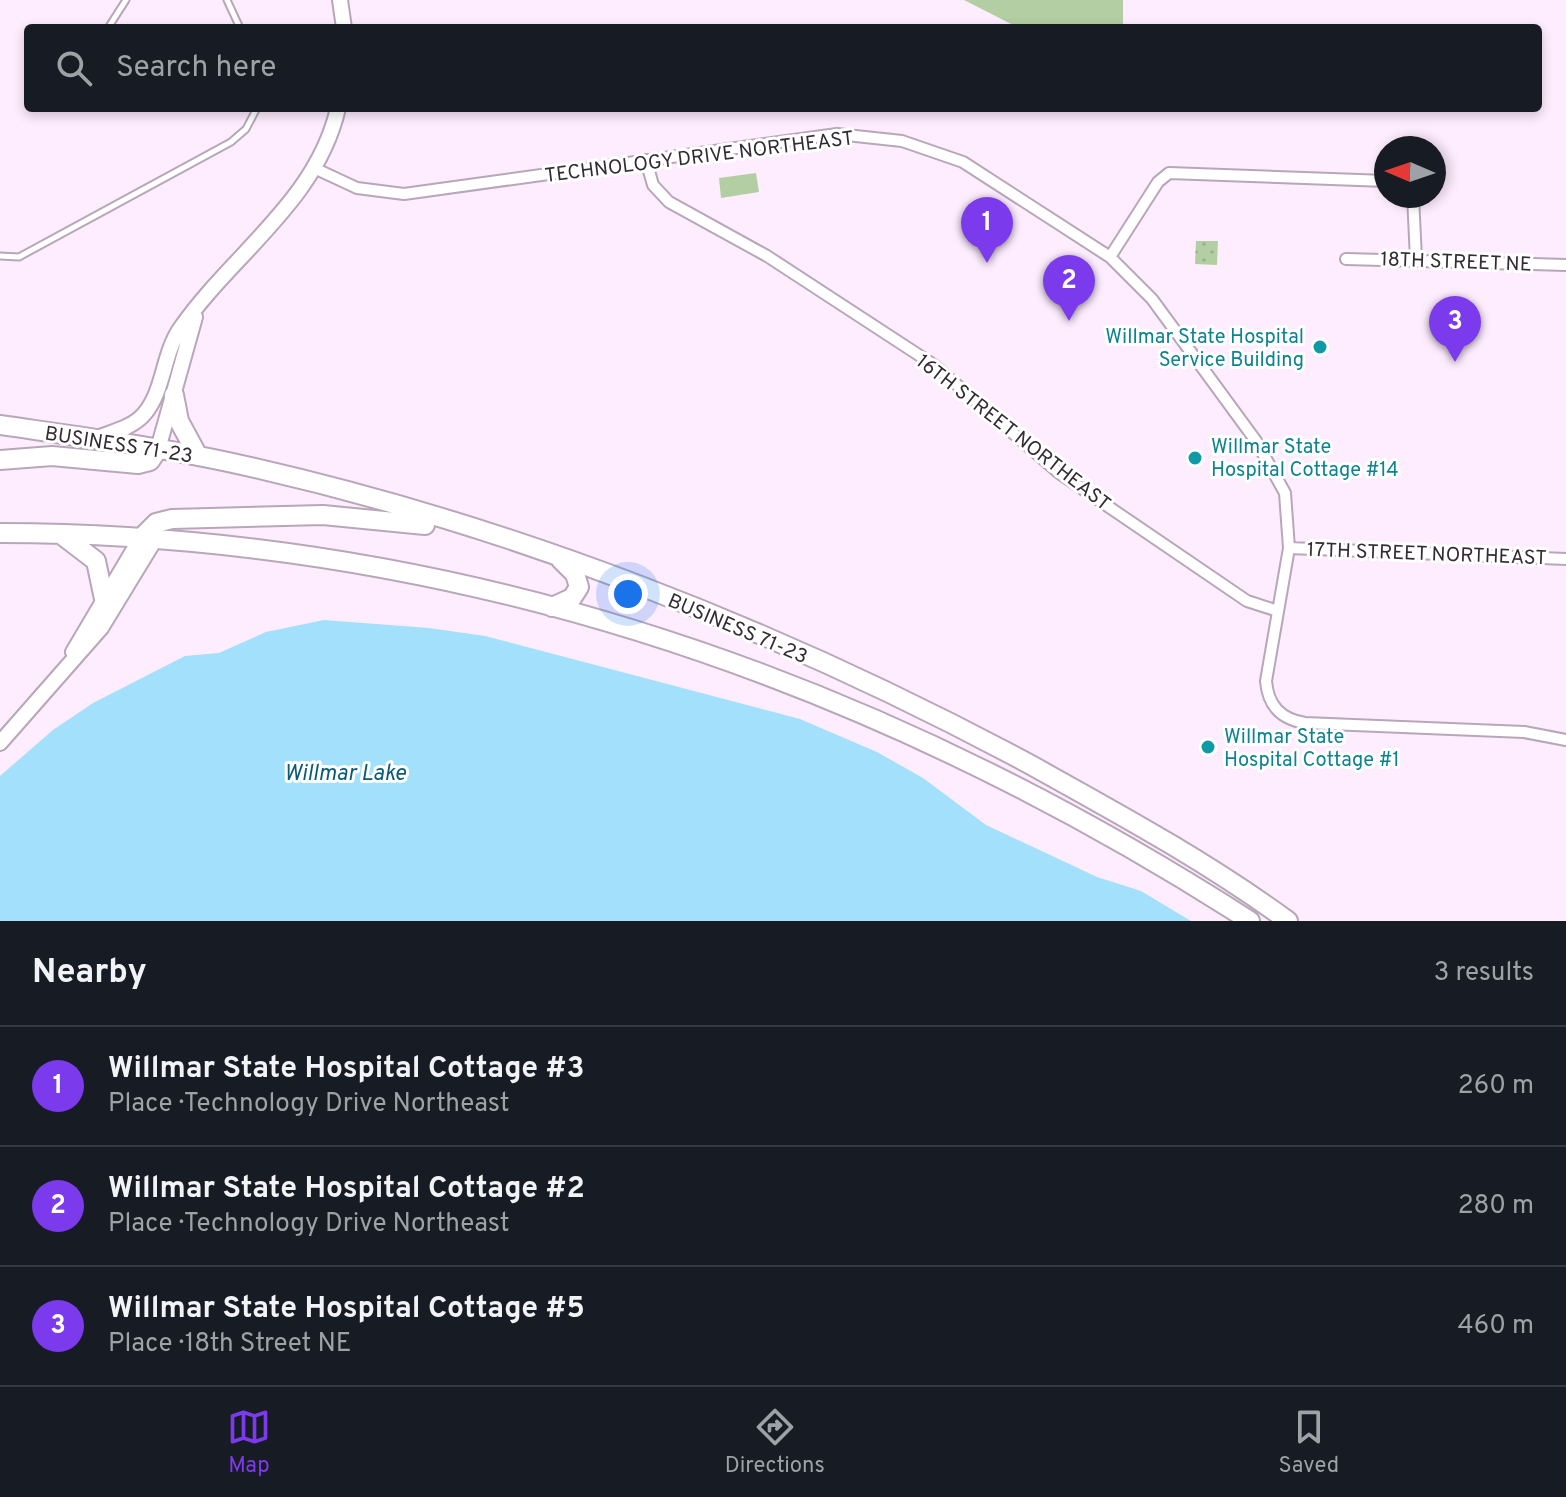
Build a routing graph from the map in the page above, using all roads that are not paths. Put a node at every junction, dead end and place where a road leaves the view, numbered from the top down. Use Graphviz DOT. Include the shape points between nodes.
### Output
graph roads {
  1 [pos="126,0"];
  2 [pos="227,0"];
  3 [pos="340,0"];
  4 [pos="111,24"];
  5 [pos="238,24"];
  6 [pos="343,24"];
  7 [pos="255,112"];
  8 [pos="336,112"];
  9 [pos="646,160"];
  10 [pos="314,168"];
  11 [pos="1374,181"];
  12 [pos="1414,208"];
  13 [pos="0,256"];
  14 [pos="1110,257"];
  15 [pos="1346,259"];
  16 [pos="1416,259"];
  17 [pos="1566,265"];
  18 [pos="199,305"];
  19 [pos="174,395"];
  20 [pos="0,425"];
  21 [pos="96,438"];
  22 [pos="158,449"];
  23 [pos="198,456"];
  24 [pos="0,460"];
  25 [pos="0,533"];
  26 [pos="62,535"];
  27 [pos="147,540"];
  28 [pos="513,542"];
  29 [pos="1289,548"];
  30 [pos="554,555"];
  31 [pos="1566,559"];
  32 [pos="104,599"];
  33 [pos="552,607"];
  34 [pos="1278,611"];
  35 [pos="61,673"];
  36 [pos="1566,740"];
  37 [pos="0,743"];
  38 [pos="1250,921"];
  39 [pos="1288,921"];
  1 -- 4 [label="lane"];
  2 -- 5 [label="lane"];
  3 -- 6 [label="street"];
  7 -- 13 [label="lane" via="231,142 19,257"];
  8 -- 10 [label="street"];
  9 -- 10 [label="street, TECHNOLOGY DRIVE NORTHEAST" via="404,194 357,188"];
  9 -- 14 [label="street, TECHNOLOGY DRIVE NORTHEAST" via="837,134 902,141 968,165"];
  9 -- 34 [label="street, 16TH STREET NORTHEAST" via="653,185 669,202 767,256 934,365 1072,482 1247,601"];
  10 -- 18 [label="street" via="280,216"];
  11 -- 14 [label="street" via="1169,173"];
  12 -- 16 [label="street"];
  14 -- 29 [label="street, TECHNOLOGY DRIVE NORTHEAST" via="1152,299 1271,465 1285,493"];
  15 -- 16 [label="street, 18TH STREET NE"];
  16 -- 17 [label="street, 18TH STREET NE"];
  18 -- 19 [label="street"];
  18 -- 21 [label="street" via="171,346 147,411 130,425"];
  19 -- 22 [label="street"];
  19 -- 23 [label="highway" via="179,421"];
  20 -- 21 [label="highway, BUSINESS 71-23"];
  21 -- 22 [label="highway, BUSINESS 71-23"];
  22 -- 23 [label="highway, BUSINESS 71-23"];
  22 -- 24 [label="highway" via="150,461 138,464 52,456"];
  23 -- 28 [label="highway, BUSINESS 71-23" via="338,490"];
  25 -- 26 [label="highway, BUSINESS 71-23"];
  26 -- 27 [label="highway, BUSINESS 71-23"];
  26 -- 32 [label="highway" via="96,561"];
  27 -- 28 [label="highway" via="156,523 172,519 309,515 401,522"];
  27 -- 32 [label="street"];
  27 -- 33 [label="highway, BUSINESS 71-23" via="379,568"];
  27 -- 35 [label="street" via="101,628"];
  28 -- 30 [label="highway, BUSINESS 71-23"];
  29 -- 31 [label="street, 17TH STREET NORTHEAST"];
  29 -- 34 [label="street, TECHNOLOGY DRIVE NORTHEAST"];
  30 -- 33 [label="highway" via="571,568 579,587 572,598"];
  30 -- 39 [label="highway, BUSINESS 71-23" via="724,621 914,705 1153,832"];
  32 -- 35 [label="street"];
  33 -- 38 [label="highway, BUSINESS 71-23" via="720,657 929,741 1086,820"];
  34 -- 36 [label="street, TECHNOLOGY DRIVE NORTHEAST" via="1266,681 1269,698 1286,718 1317,725 1524,732"];
  35 -- 37 [label="street"];
}
